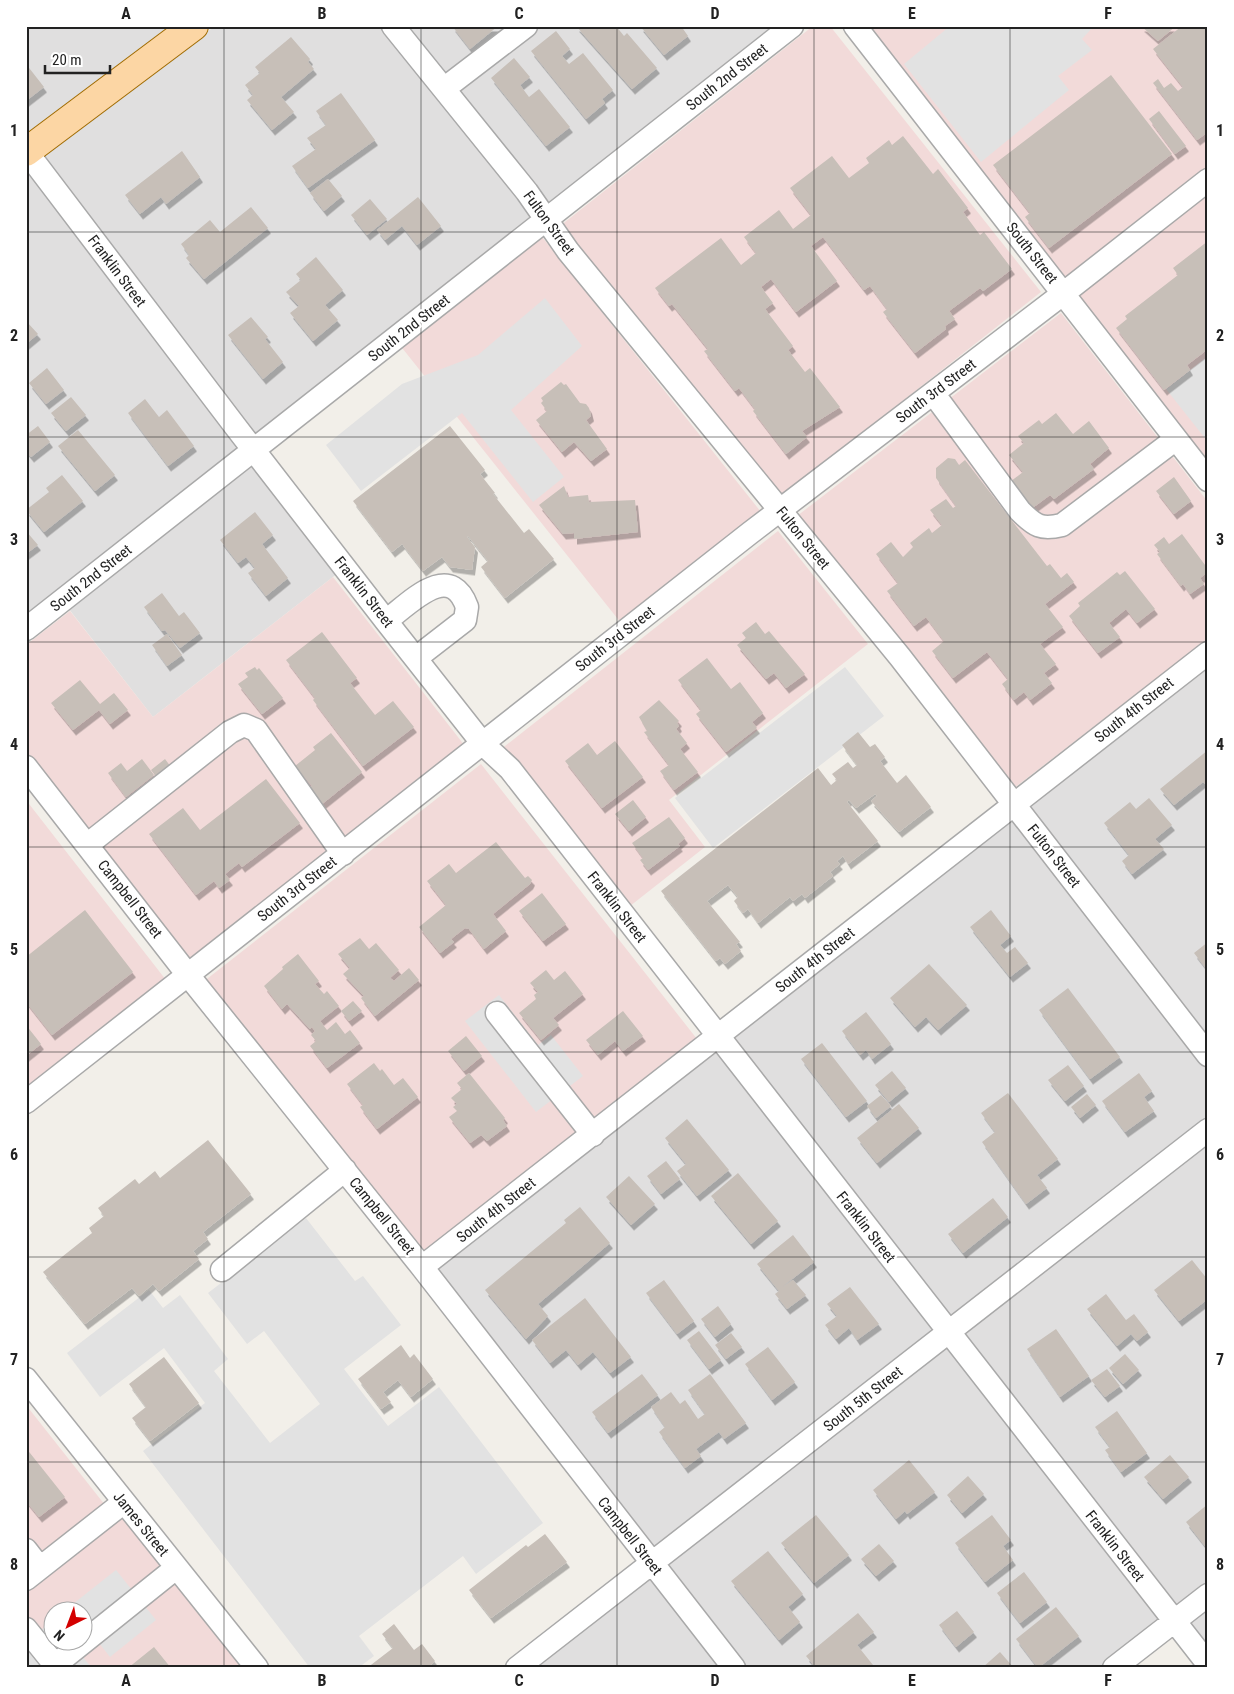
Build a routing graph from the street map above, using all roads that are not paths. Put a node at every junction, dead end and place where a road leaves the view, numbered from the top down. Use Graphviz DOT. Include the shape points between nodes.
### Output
graph roads {
  1 [pos="194,26"];
  2 [pos="394,26"];
  3 [pos="526,26"];
  4 [pos="792,26"];
  5 [pos="855,26"];
  6 [pos="445,88"];
  7 [pos="26,152"];
  8 [pos="1208,180"];
  9 [pos="546,219"];
  10 [pos="1064,293"];
  11 [pos="933,393"];
  12 [pos="1176,439"];
  13 [pos="254,451"];
  14 [pos="1208,480"];
  15 [pos="780,510"];
  16 [pos="386,621"];
  17 [pos="26,629"];
  18 [pos="1208,653"];
  19 [pos="416,658"];
  20 [pos="483,744"];
  21 [pos="26,767"];
  22 [pos="1015,804"];
  23 [pos="87,845"];
  24 [pos="343,854"];
  25 [pos="188,975"];
  26 [pos="497,1013"];
  27 [pos="717,1037"];
  28 [pos="1208,1055"];
  29 [pos="26,1102"];
  30 [pos="1208,1130"];
  31 [pos="592,1135"];
  32 [pos="345,1170"];
  33 [pos="422,1267"];
  34 [pos="222,1270"];
  35 [pos="948,1333"];
  36 [pos="26,1379"];
  37 [pos="124,1502"];
  38 [pos="26,1550"];
  39 [pos="652,1564"];
  40 [pos="176,1568"];
  41 [pos="33,1574"];
  42 [pos="1208,1595"];
  43 [pos="1174,1621"];
  44 [pos="26,1629"];
  45 [pos="1208,1664"];
  46 [pos="257,1668"];
  47 [pos="518,1668"];
  48 [pos="734,1668"];
  49 [pos="1114,1668"];
  1 -- 7 [label="main road"];
  2 -- 6 [label="street, Fulton Street"];
  3 -- 6 [label="street"];
  4 -- 9 [label="street, South 2nd Street"];
  5 -- 10 [label="street, South Street"];
  6 -- 9 [label="street, Fulton Street"];
  7 -- 13 [label="street, Franklin Street"];
  8 -- 10 [label="street, South 3rd Street"];
  9 -- 13 [label="street, South 2nd Street"];
  9 -- 15 [label="street, Fulton Street" via="568,251"];
  10 -- 11 [label="street, South 3rd Street"];
  10 -- 12 [label="street, South Street"];
  11 -- 12 [label="street" via="1020,511 1031,522 1046,529 1062,525"];
  11 -- 15 [label="street, South 3rd Street"];
  12 -- 14 [label="street, South Street"];
  13 -- 16 [label="street, Franklin Street"];
  13 -- 17 [label="street, South 2nd Street"];
  15 -- 20 [label="street, South 3rd Street"];
  15 -- 22 [label="street, Fulton Street"];
  16 -- 19 [label="street, Franklin Street"];
  16 -- 19 [label="street" via="431,586 446,586 459,593 467,607 465,620"];
  18 -- 22 [label="street, South 4th Street"];
  19 -- 20 [label="street, Franklin Street"];
  20 -- 24 [label="street, South 3rd Street"];
  20 -- 27 [label="street, Franklin Street" via="510,769"];
  21 -- 23 [label="street, Campbell Street"];
  22 -- 27 [label="street, South 4th Street"];
  22 -- 28 [label="street, Fulton Street"];
  23 -- 24 [label="street" via="230,732 244,725 256,730"];
  23 -- 25 [label="street, Campbell Street"];
  24 -- 25 [label="street, South 3rd Street"];
  25 -- 29 [label="street, South 3rd Street"];
  25 -- 32 [label="street, Campbell Street"];
  26 -- 31 [label="street"];
  27 -- 31 [label="street, South 4th Street"];
  27 -- 35 [label="street, Franklin Street"];
  30 -- 35 [label="street, South 5th Street"];
  31 -- 33 [label="street, South 4th Street"];
  32 -- 33 [label="street, Campbell Street"];
  32 -- 34 [label="street"];
  33 -- 39 [label="street, Campbell Street"];
  35 -- 39 [label="street, South 5th Street"];
  35 -- 43 [label="street, Franklin Street"];
  36 -- 37 [label="street, James Street"];
  37 -- 40 [label="street, James Street"];
  37 -- 41 [label="street"];
  38 -- 41 [label="street"];
  39 -- 47 [label="street, South 5th Street"];
  39 -- 48 [label="street, Campbell Street"];
  40 -- 44 [label="street" via="55,1665"];
  40 -- 46 [label="street, James Street"];
  42 -- 43 [label="street"];
  43 -- 45 [label="street, Franklin Street"];
  43 -- 49 [label="street"];
}
